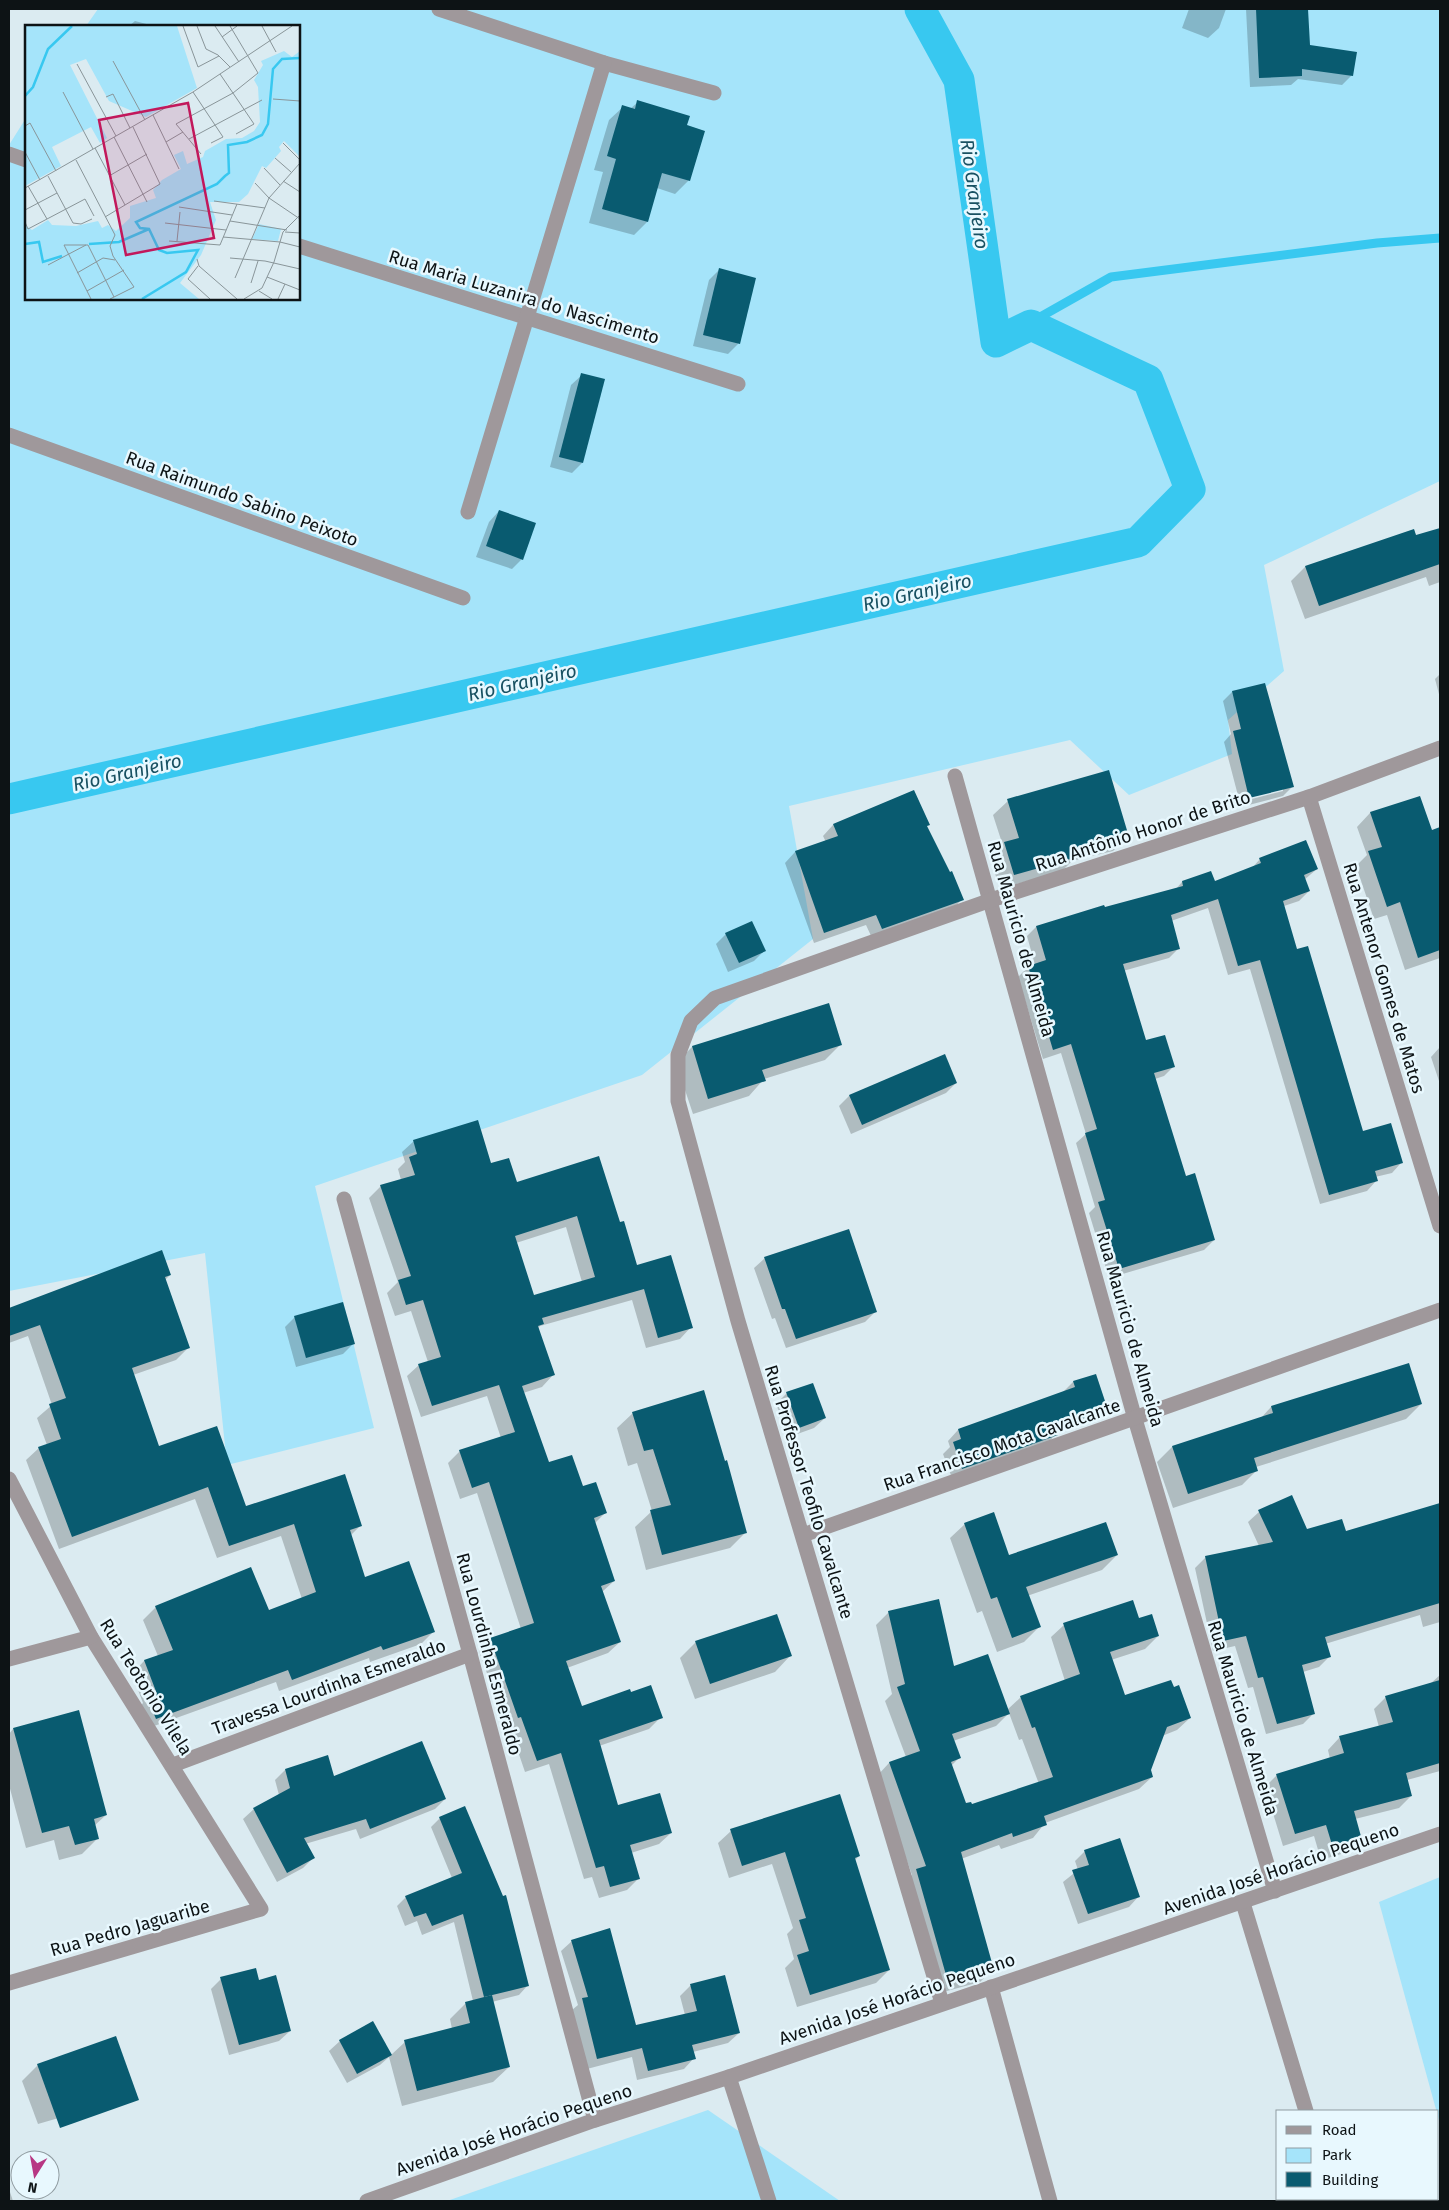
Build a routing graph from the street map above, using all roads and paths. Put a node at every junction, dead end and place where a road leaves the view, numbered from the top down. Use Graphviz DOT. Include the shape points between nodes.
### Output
graph roads {
  1 [pos="439,9"];
  2 [pos="604,63"];
  3 [pos="714,93"];
  4 [pos="9,154"];
  5 [pos="25,160"];
  6 [pos="300,246"];
  7 [pos="527,318"];
  8 [pos="738,384"];
  9 [pos="9,435"];
  10 [pos="468,512"];
  11 [pos="463,598"];
  12 [pos="1440,748"];
  13 [pos="954,776"];
  14 [pos="1309,798"];
  15 [pos="991,900"];
  16 [pos="715,998"];
  17 [pos="344,1199"];
  18 [pos="1440,1226"];
  19 [pos="1440,1310"];
  20 [pos="1135,1419"];
  21 [pos="9,1479"];
  22 [pos="803,1535"];
  23 [pos="91,1637"];
  24 [pos="470,1654"];
  25 [pos="9,1659"];
  26 [pos="173,1765"];
  27 [pos="1440,1834"];
  28 [pos="1275,1891"];
  29 [pos="1243,1903"];
  30 [pos="262,1909"];
  31 [pos="9,1983"];
  32 [pos="991,1987"];
  33 [pos="942,2003"];
  34 [pos="729,2077"];
  35 [pos="1306,2110"];
  36 [pos="595,2120"];
  37 [pos="367,2201"];
  38 [pos="769,2201"];
  39 [pos="1050,2201"];
  1 -- 2 [label="street"];
  2 -- 3 [label="street"];
  2 -- 7 [label="street"];
  4 -- 5 [label="street"];
  6 -- 7 [label="street, Rua Maria Luzanira do Nascimento"];
  7 -- 8 [label="street, Rua Maria Luzanira do Nascimento"];
  7 -- 10 [label="street"];
  9 -- 11 [label="street, Rua Raimundo Sabino Peixoto"];
  12 -- 14 [label="street, Rua Antônio Honor de Brito"];
  13 -- 15 [label="street, Rua Mauricio de Almeida"];
  14 -- 15 [label="street, Rua Antônio Honor de Brito"];
  14 -- 18 [label="street, Rua Antenor Gomes de Matos"];
  15 -- 16 [label="street, Rua Antônio Honor de Brito"];
  15 -- 20 [label="street, Rua Mauricio de Almeida"];
  16 -- 22 [label="street, Rua Professor Teofilo Cavalcante" via="691,1021 678,1055 678,1101 738,1321"];
  17 -- 24 [label="street, Rua Lourdinha Esmeraldo"];
  19 -- 20 [label="street, Rua Francisco Mota Cavalcante"];
  20 -- 22 [label="street, Rua Francisco Mota Cavalcante"];
  20 -- 28 [label="street, Rua Mauricio de Almeida"];
  21 -- 23 [label="street, Rua Teotonio Vilela"];
  22 -- 33 [label="street, Rua Professor Teofilo Cavalcante"];
  23 -- 25 [label="street"];
  23 -- 26 [label="street, Rua Teotonio Vilela"];
  24 -- 26 [label="street, Travessa Lourdinha Esmeraldo"];
  24 -- 36 [label="street, Rua Lourdinha Esmeraldo"];
  26 -- 30 [label="street, Rua Teotonio Vilela"];
  27 -- 28 [label="street, Avenida José Horácio Pequeno"];
  28 -- 29 [label="street, Avenida José Horácio Pequeno"];
  29 -- 32 [label="street, Avenida José Horácio Pequeno"];
  29 -- 35 [label="street"];
  30 -- 31 [label="street, Rua Pedro Jaguaribe"];
  32 -- 33 [label="street, Avenida José Horácio Pequeno"];
  32 -- 39 [label="street"];
  33 -- 34 [label="street, Avenida José Horácio Pequeno"];
  34 -- 36 [label="street, Avenida José Horácio Pequeno"];
  34 -- 38 [label="street"];
  36 -- 37 [label="street, Avenida José Horácio Pequeno"];
}
